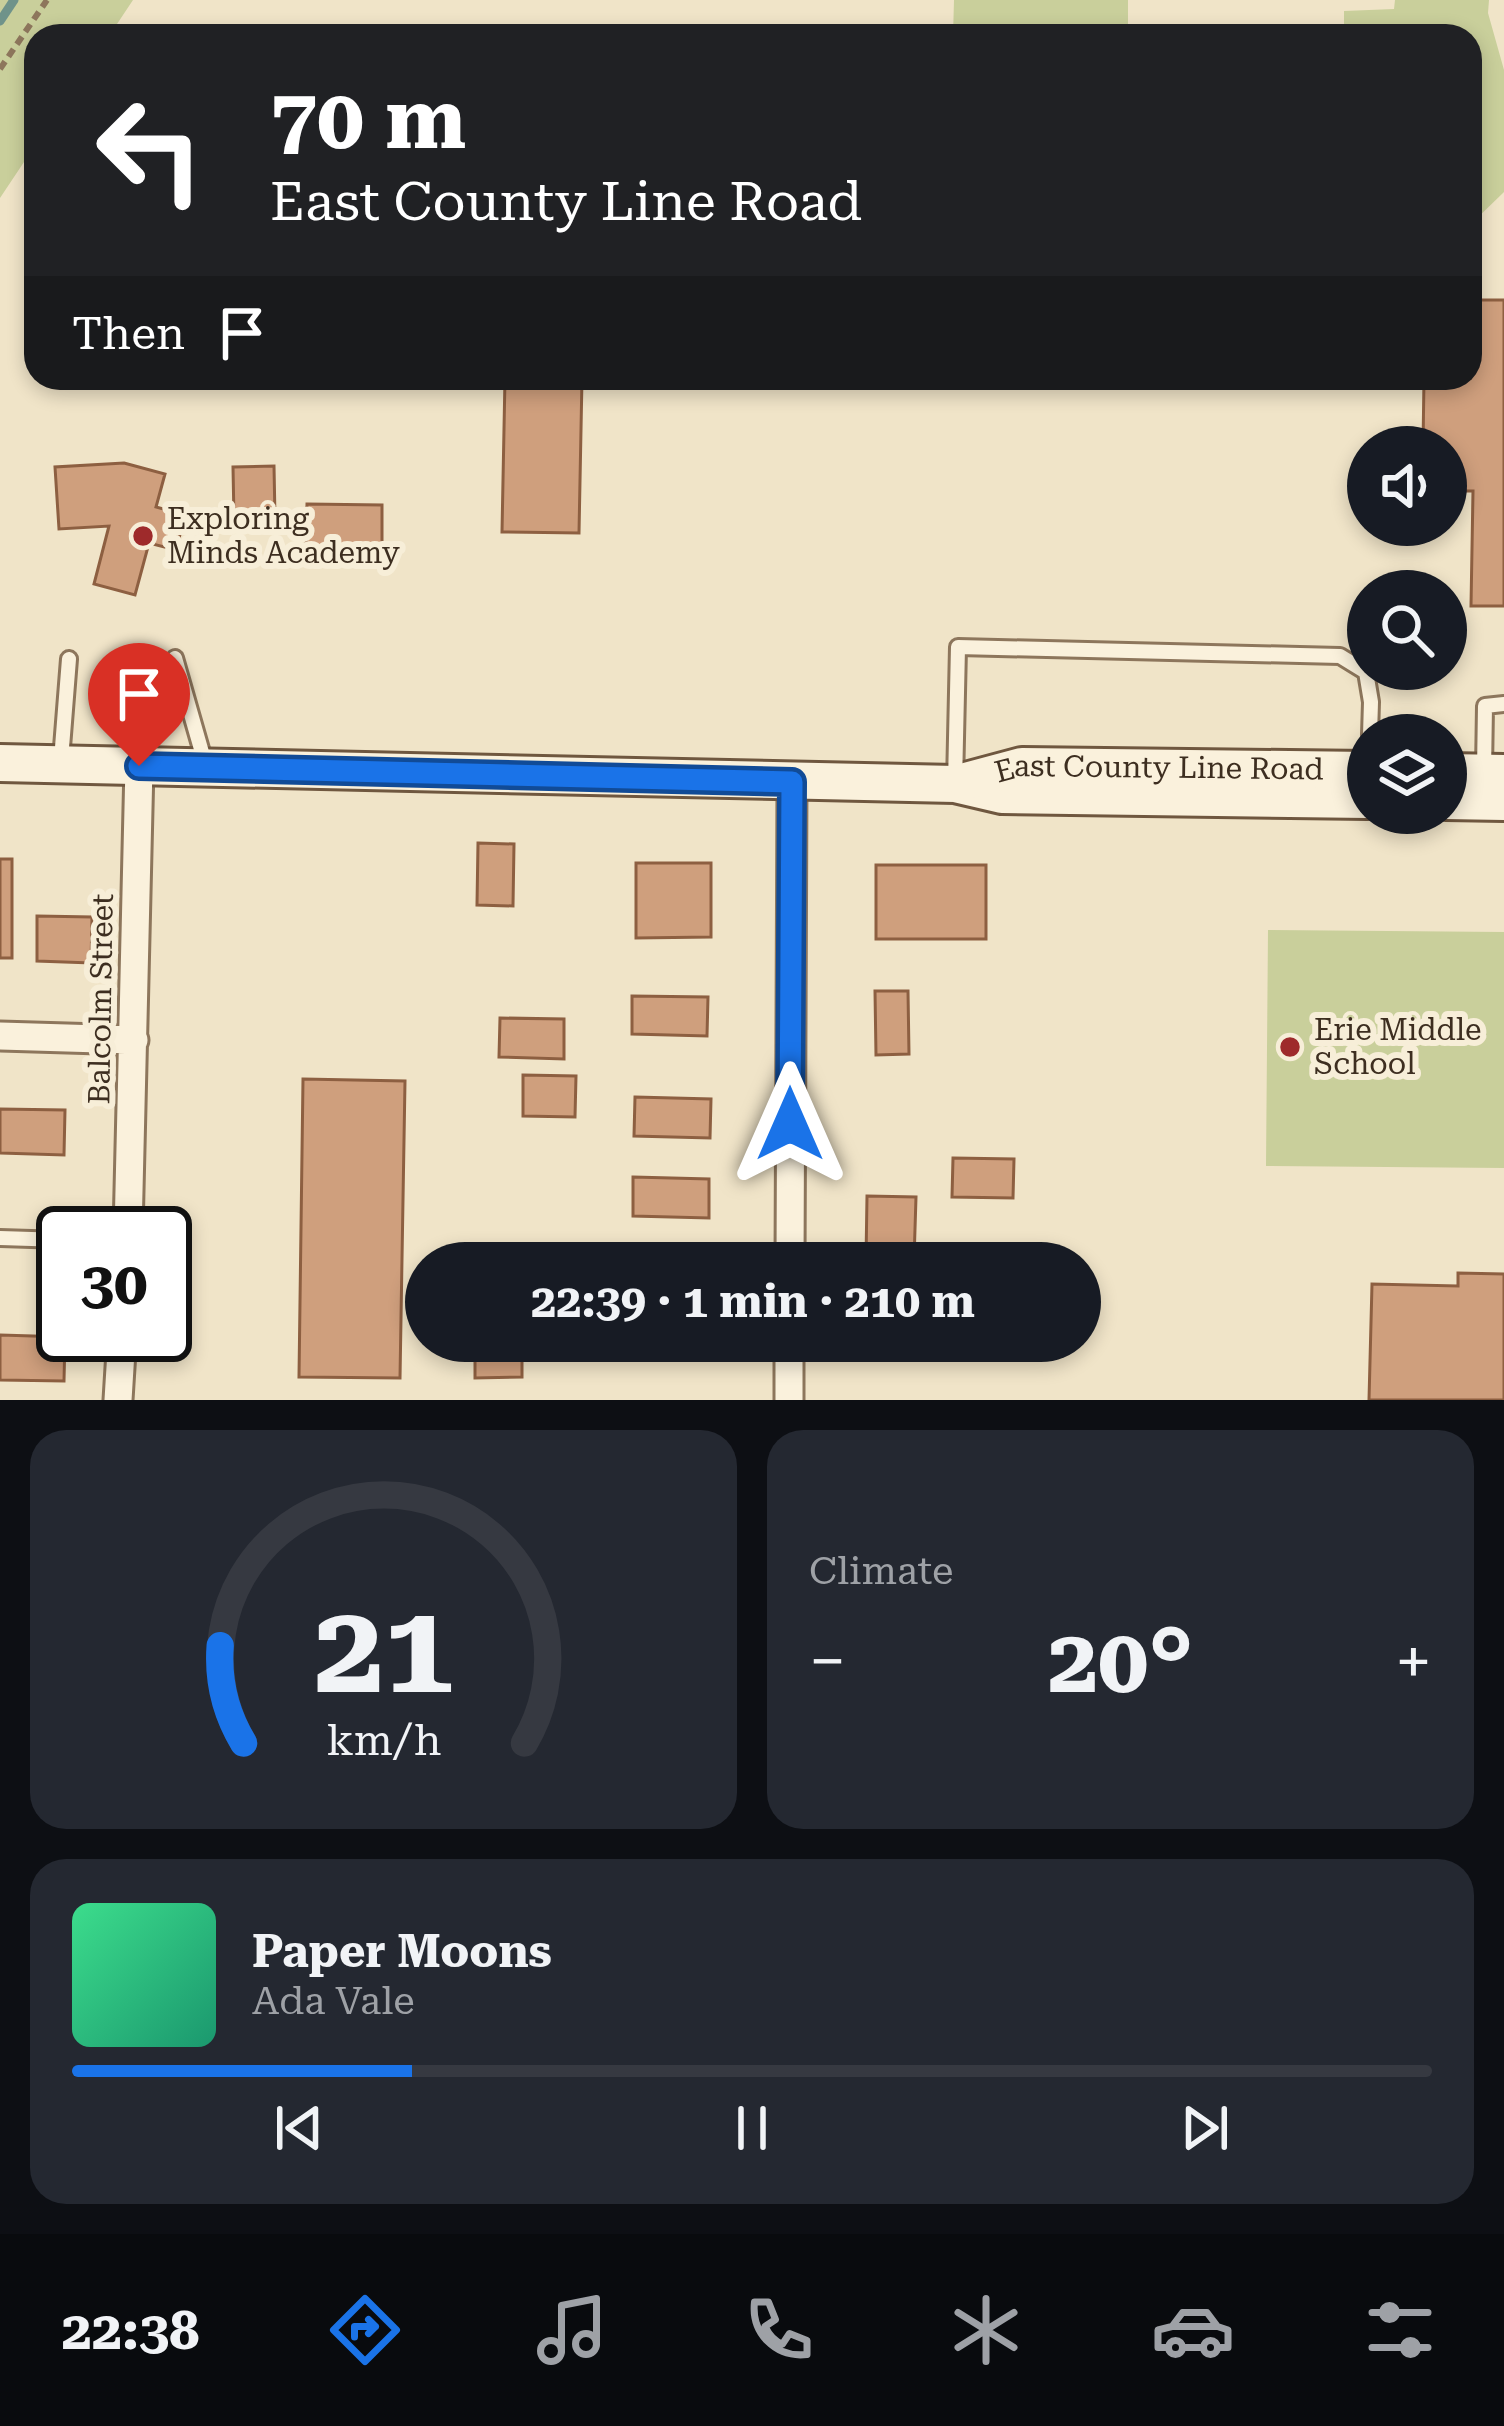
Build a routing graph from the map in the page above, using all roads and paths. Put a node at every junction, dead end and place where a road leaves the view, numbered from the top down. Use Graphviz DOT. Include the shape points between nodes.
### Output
graph roads {
  1 [pos="24,34"];
  2 [pos="0,69"];
  3 [pos="175,658"];
  4 [pos="68,659"];
  5 [pos="1504,704"];
  6 [pos="1371,714"];
  7 [pos="0,763"];
  8 [pos="62,765"];
  9 [pos="139,766"];
  10 [pos="206,768"];
  11 [pos="1347,770"];
  12 [pos="1467,776"];
  13 [pos="792,782"];
  14 [pos="1497,782"];
  15 [pos="955,784"];
  16 [pos="1467,793"];
  17 [pos="1347,800"];
  18 [pos="0,1036"];
  19 [pos="134,1040"];
  20 [pos="129,1206"];
  21 [pos="0,1238"];
  22 [pos="36,1239"];
  23 [pos="790,1242"];
  24 [pos="120,1362"];
  25 [pos="789,1362"];
  26 [pos="118,1400"];
  27 [pos="789,1400"];
  1 -- 2 [label="path"];
  3 -- 10 [label="lane"];
  4 -- 8 [label="lane"];
  5 -- 14 [label="lane" via="1485,706"];
  6 -- 15 [label="lane" via="1366,672 1340,656 958,647"];
  7 -- 8 [label="main road, East County Line Road"];
  8 -- 9 [label="main road, East County Line Road"];
  9 -- 10 [label="main road, East County Line Road"];
  9 -- 19 [label="street, Balcolm Street"];
  10 -- 13 [label="main road, East County Line Road"];
  11 -- 15 [label="main road, East County Line Road" via="1022,766"];
  12 -- 14 [label="main road"];
  13 -- 15 [label="main road, East County Line Road"];
  13 -- 23 [label="street"];
  14 -- 16 [label="main road"];
  15 -- 17 [label="main road, East County Line Road" via="1002,795"];
  18 -- 19 [label="street"];
  19 -- 20 [label="street, Balcolm Street"];
  21 -- 22 [label="lane"];
  24 -- 26 [label="street"];
  25 -- 27 [label="street"];
}
